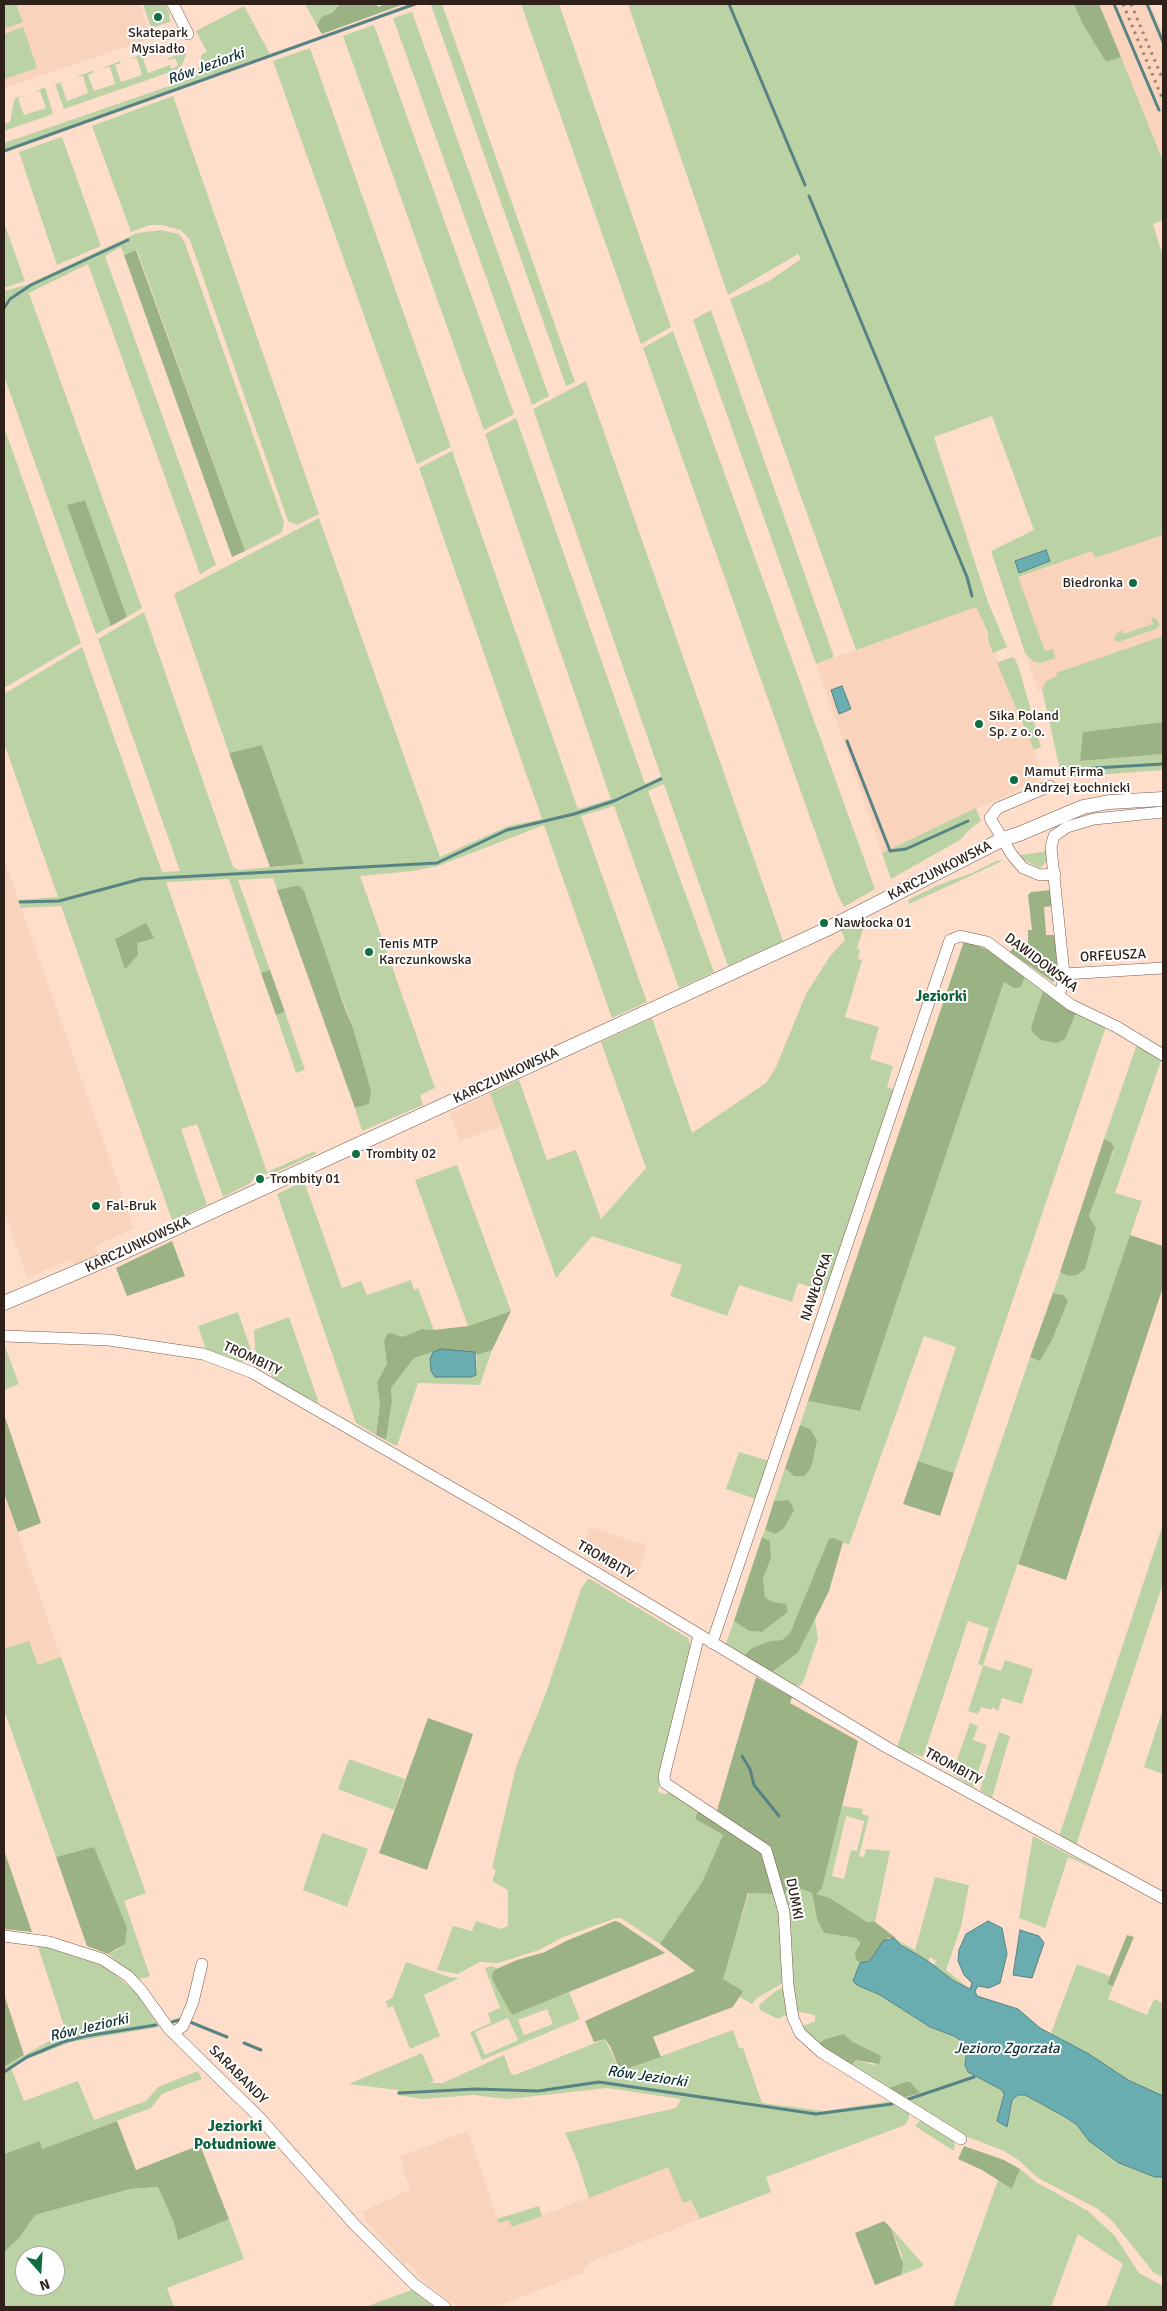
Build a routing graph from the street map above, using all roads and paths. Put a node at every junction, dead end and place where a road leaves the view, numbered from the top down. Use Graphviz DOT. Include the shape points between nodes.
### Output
graph roads {
  1 [pos="173,4"];
  2 [pos="188,34"];
  3 [pos="1050,786"];
  4 [pos="1163,794"];
  5 [pos="1163,799"];
  6 [pos="1163,812"];
  7 [pos="1003,838"];
  8 [pos="1054,874"];
  9 [pos="950,940"];
  10 [pos="1163,968"];
  11 [pos="1064,974"];
  12 [pos="1058,995"];
  13 [pos="1163,1055"];
  14 [pos="4,1303"];
  15 [pos="4,1336"];
  16 [pos="699,1635"];
  17 [pos="712,1643"];
  18 [pos="1163,1898"];
  19 [pos="4,1936"];
  20 [pos="202,1964"];
  21 [pos="174,2033"];
  22 [pos="961,2139"];
  23 [pos="445,2307"];
  1 -- 2 [label="street"];
  3 -- 7 [label="street" via="993,812 990,818"];
  4 -- 7 [label="street, KARCZUNKOWSKA" via="1100,798 1069,805 1013,828"];
  5 -- 7 [label="street, KARCZUNKOWSKA" via="1082,807"];
  6 -- 8 [label="street" via="1103,817 1066,827 1056,833 1052,841"];
  7 -- 8 [label="street" via="1026,871"];
  7 -- 14 [label="street, KARCZUNKOWSKA" via="817,933 124,1252"];
  8 -- 11 [label="street"];
  9 -- 12 [label="street, DAWIDOWSKA" via="960,936 987,942"];
  9 -- 17 [label="street, NAWŁOCKA"];
  10 -- 11 [label="street, ORFEUSZA"];
  11 -- 12 [label="street"];
  12 -- 13 [label="street, DAWIDOWSKA"];
  15 -- 16 [label="street, TROMBITY" via="109,1340 203,1354 251,1372"];
  16 -- 17 [label="street, TROMBITY"];
  16 -- 22 [label="street, DUMKI" via="664,1776 665,1783 766,1850 784,1912 788,1985 792,2015 800,2033 821,2052"];
  17 -- 18 [label="street, TROMBITY" via="917,1764"];
  19 -- 21 [label="street, SARABANDY" via="49,1942 102,1958 137,1986"];
  20 -- 21 [label="street" via="193,2002 183,2026"];
  21 -- 23 [label="street, SARABANDY" via="259,2117 384,2254 414,2284"];
}
